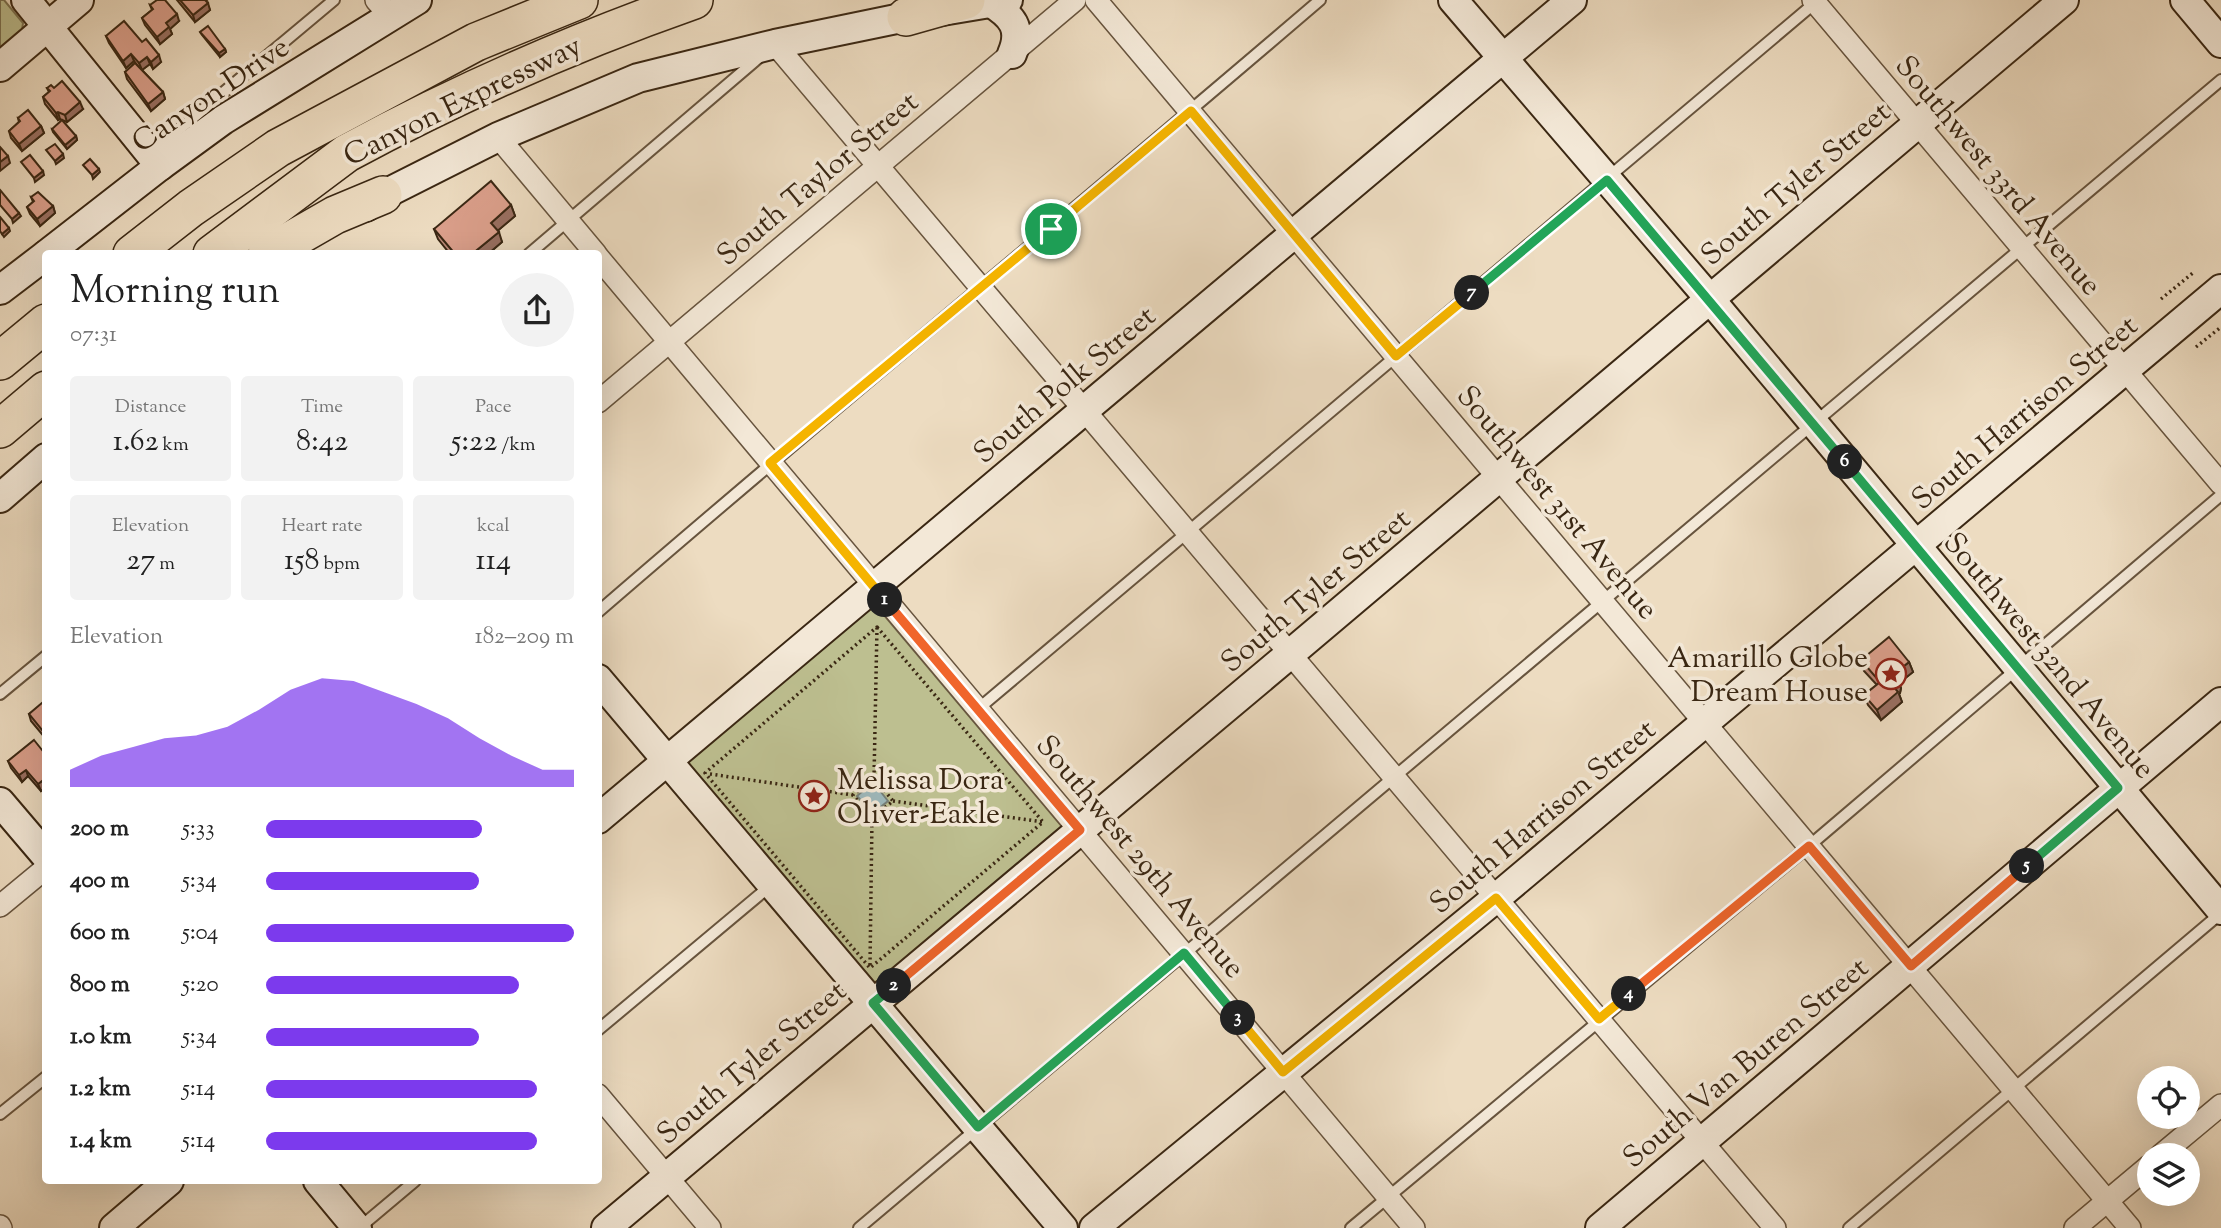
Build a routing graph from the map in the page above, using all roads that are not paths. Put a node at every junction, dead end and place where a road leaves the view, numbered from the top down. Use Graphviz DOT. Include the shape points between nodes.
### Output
graph roads {
  1 [pos="26,0"];
  2 [pos="79,0"];
  3 [pos="334,0"];
  4 [pos="417,0"];
  5 [pos="579,0"];
  6 [pos="694,0"];
  7 [pos="1075,0"];
  8 [pos="1096,0"];
  9 [pos="1320,0"];
  10 [pos="1453,0"];
  11 [pos="1572,0"];
  12 [pos="2064,0"];
  13 [pos="2185,0"];
  14 [pos="988,1"];
  15 [pos="1816,1"];
  16 [pos="383,8"];
  17 [pos="906,17"];
  18 [pos="47,27"];
  19 [pos="2221,43"];
  20 [pos="775,44"];
  21 [pos="1012,54"];
  22 [pos="1503,59"];
  23 [pos="0,67"];
  24 [pos="2221,80"];
  25 [pos="1191,111"];
  26 [pos="1918,124"];
  27 [pos="498,136"];
  28 [pos="155,160"];
  29 [pos="877,164"];
  30 [pos="1607,180"];
  31 [pos="383,195"];
  32 [pos="569,222"];
  33 [pos="1293,232"];
  34 [pos="2022,248"];
  35 [pos="51,250"];
  36 [pos="137,250"];
  37 [pos="217,250"];
  38 [pos="274,250"];
  39 [pos="303,250"];
  40 [pos="534,250"];
  41 [pos="592,250"];
  42 [pos="42,257"];
  43 [pos="602,262"];
  44 [pos="981,288"];
  45 [pos="2221,289"];
  46 [pos="0,290"];
  47 [pos="1709,298"];
  48 [pos="42,326"];
  49 [pos="669,342"];
  50 [pos="1396,356"];
  51 [pos="0,361"];
  52 [pos="2126,371"];
  53 [pos="42,393"];
  54 [pos="602,399"];
  55 [pos="1084,411"];
  56 [pos="1813,424"];
  57 [pos="0,429"];
  58 [pos="42,461"];
  59 [pos="770,463"];
  60 [pos="1499,478"];
  61 [pos="2221,484"];
  62 [pos="2221,495"];
  63 [pos="0,498"];
  64 [pos="1188,533"];
  65 [pos="1916,547"];
  66 [pos="875,588"];
  67 [pos="1602,600"];
  68 [pos="602,609"];
  69 [pos="1290,654"];
  70 [pos="42,659"];
  71 [pos="2018,668"];
  72 [pos="602,684"];
  73 [pos="0,694"];
  74 [pos="2221,702"];
  75 [pos="978,709"];
  76 [pos="1706,723"];
  77 [pos="668,761"];
  78 [pos="1394,777"];
  79 [pos="2118,788"];
  80 [pos="0,802"];
  81 [pos="602,816"];
  82 [pos="1080,830"];
  83 [pos="1809,846"];
  84 [pos="42,851"];
  85 [pos="42,870"];
  86 [pos="773,884"];
  87 [pos="1496,898"];
  88 [pos="0,906"];
  89 [pos="2221,911"];
  90 [pos="1184,953"];
  91 [pos="1911,966"];
  92 [pos="873,1003"];
  93 [pos="1599,1019"];
  94 [pos="602,1028"];
  95 [pos="1283,1072"];
  96 [pos="42,1080"];
  97 [pos="2012,1088"];
  98 [pos="602,1100"];
  99 [pos="2221,1105"];
  100 [pos="0,1114"];
  101 [pos="978,1127"];
  102 [pos="1703,1142"];
  103 [pos="2175,1143"];
  104 [pos="667,1176"];
  105 [pos="2137,1176"];
  106 [pos="165,1184"];
  107 [pos="321,1184"];
  108 [pos="411,1184"];
  109 [pos="1388,1197"];
  110 [pos="2107,1201"];
  111 [pos="114,1228"];
  112 [pos="358,1228"];
  113 [pos="606,1228"];
  114 [pos="710,1228"];
  115 [pos="859,1228"];
  116 [pos="1063,1228"];
  117 [pos="1094,1228"];
  118 [pos="1351,1228"];
  119 [pos="1414,1228"];
  120 [pos="1600,1228"];
  121 [pos="1775,1228"];
  122 [pos="1849,1228"];
  123 [pos="2075,1228"];
  124 [pos="2130,1228"];
  1 -- 18 [label="main road"];
  2 -- 18 [label="main road"];
  3 -- 28 [label="lane"];
  4 -- 16 [label="main road, Canyon Drive"];
  5 -- 36 [label="highway, Canyon Expressway" via="476,43 278,148"];
  6 -- 37 [label="highway, Canyon Expressway" via="502,74 369,141"];
  7 -- 21 [label="street, South Taylor Street"];
  8 -- 25 [label="street, Southwest 31st Avenue"];
  9 -- 25 [label="lane"];
  10 -- 22 [label="main road, Southwest 32nd Avenue"];
  11 -- 22 [label="main road, South Polk Street"];
  12 -- 26 [label="main road, South Tyler Street"];
  13 -- 19 [label="main road"];
  14 -- 17 [label="highway"];
  14 -- 21 [label="main road" via="1012,19 1017,42"];
  15 -- 26 [label="street, Southwest 33rd Avenue"];
  15 -- 30 [label="lane"];
  16 -- 28 [label="main road, Canyon Drive" via="223,120"];
  17 -- 20 [label="main road"];
  18 -- 23 [label="main road"];
  18 -- 28 [label="main road"];
  20 -- 27 [label="main road" via="638,78"];
  20 -- 29 [label="street"];
  20 -- 32 [label="lane"];
  21 -- 29 [label="street, South Taylor Street"];
  22 -- 30 [label="main road, Southwest 32nd Avenue"];
  22 -- 33 [label="main road, South Polk Street"];
  24 -- 34 [label="lane"];
  25 -- 33 [label="street, Southwest 31st Avenue"];
  25 -- 44 [label="lane"];
  26 -- 34 [label="street, Southwest 33rd Avenue"];
  26 -- 47 [label="main road, South Tyler Street"];
  27 -- 31 [label="main road"];
  27 -- 32 [label="street, Southwest 29th Avenue"];
  28 -- 35 [label="main road, Canyon Drive"];
  29 -- 44 [label="street"];
  29 -- 49 [label="street, South Taylor Street"];
  30 -- 47 [label="main road, Southwest 32nd Avenue"];
  30 -- 50 [label="lane"];
  31 -- 38 [label="highway" via="335,215"];
  31 -- 39 [label="main road"];
  32 -- 40 [label="lane"];
  32 -- 41 [label="street, Southwest 29th Avenue"];
  33 -- 50 [label="street, Southwest 31st Avenue"];
  33 -- 55 [label="main road, South Polk Street"];
  34 -- 52 [label="street, Southwest 33rd Avenue"];
  34 -- 56 [label="lane"];
  42 -- 46 [label="main road, Canyon Drive"];
  43 -- 49 [label="street, Southwest 29th Avenue"];
  44 -- 55 [label="street"];
  44 -- 59 [label="lane"];
  45 -- 52 [label="main road, South Harrison Street"];
  47 -- 56 [label="main road, Southwest 32nd Avenue"];
  47 -- 60 [label="main road, South Tyler Street"];
  48 -- 51 [label="highway"];
  49 -- 54 [label="street, South Taylor Street"];
  49 -- 59 [label="street, Southwest 29th Avenue"];
  50 -- 60 [label="street, Southwest 31st Avenue"];
  50 -- 64 [label="lane"];
  52 -- 61 [label="street, Southwest 33rd Avenue"];
  52 -- 65 [label="main road, South Harrison Street"];
  53 -- 57 [label="highway"];
  55 -- 64 [label="street"];
  55 -- 66 [label="main road, South Polk Street"];
  56 -- 65 [label="main road, Southwest 32nd Avenue"];
  56 -- 67 [label="lane"];
  58 -- 63 [label="main road"];
  59 -- 66 [label="street, Southwest 29th Avenue"];
  59 -- 68 [label="lane"];
  60 -- 67 [label="street, Southwest 31st Avenue"];
  60 -- 69 [label="main road, South Tyler Street"];
  62 -- 71 [label="lane"];
  64 -- 69 [label="street"];
  64 -- 75 [label="lane"];
  65 -- 71 [label="main road, Southwest 32nd Avenue"];
  65 -- 76 [label="main road, South Harrison Street"];
  66 -- 75 [label="street, Southwest 29th Avenue"];
  66 -- 77 [label="main road, South Polk Street"];
  67 -- 76 [label="street, Southwest 31st Avenue"];
  67 -- 78 [label="lane"];
  69 -- 78 [label="street"];
  69 -- 82 [label="main road, South Tyler Street"];
  70 -- 73 [label="lane"];
  71 -- 79 [label="main road, Southwest 32nd Avenue"];
  71 -- 83 [label="lane"];
  72 -- 77 [label="main road"];
  74 -- 79 [label="main road, South Van Buren Street"];
  75 -- 82 [label="street, Southwest 29th Avenue"];
  76 -- 83 [label="street, Southwest 31st Avenue"];
  76 -- 87 [label="main road, South Harrison Street"];
  77 -- 81 [label="main road, South Polk Street"];
  77 -- 86 [label="main road"];
  78 -- 87 [label="street"];
  78 -- 90 [label="lane"];
  79 -- 89 [label="main road, Southwest 32nd Avenue"];
  79 -- 91 [label="main road, South Van Buren Street"];
  80 -- 84 [label="main road"];
  82 -- 90 [label="street, Southwest 29th Avenue"];
  82 -- 92 [label="main road, South Tyler Street"];
  83 -- 91 [label="street, Southwest 31st Avenue"];
  83 -- 93 [label="lane"];
  85 -- 88 [label="street"];
  86 -- 92 [label="main road"];
  86 -- 94 [label="lane"];
  87 -- 93 [label="street"];
  87 -- 95 [label="main road, South Harrison Street"];
  89 -- 97 [label="lane"];
  90 -- 95 [label="street, Southwest 29th Avenue"];
  90 -- 101 [label="lane"];
  91 -- 97 [label="street, Southwest 31st Avenue"];
  91 -- 102 [label="main road, South Van Buren Street"];
  92 -- 101 [label="main road"];
  92 -- 104 [label="main road, South Tyler Street"];
  93 -- 102 [label="street"];
  93 -- 109 [label="lane"];
  95 -- 109 [label="street, Southwest 29th Avenue"];
  95 -- 117 [label="main road, South Harrison Street"];
  96 -- 100 [label="lane"];
  97 -- 110 [label="street, Southwest 31st Avenue"];
  97 -- 122 [label="lane"];
  98 -- 104 [label="street"];
  99 -- 103 [label="street"];
  101 -- 115 [label="lane"];
  101 -- 116 [label="main road"];
  102 -- 120 [label="main road, South Van Buren Street"];
  102 -- 121 [label="street"];
  104 -- 113 [label="main road, South Tyler Street"];
  104 -- 114 [label="street"];
  105 -- 110 [label="street"];
  106 -- 111 [label="main road"];
  107 -- 112 [label="main road"];
  108 -- 112 [label="lane"];
  109 -- 118 [label="lane"];
  109 -- 119 [label="street, Southwest 29th Avenue"];
  110 -- 123 [label="street"];
  110 -- 124 [label="street, Southwest 31st Avenue"];
}
